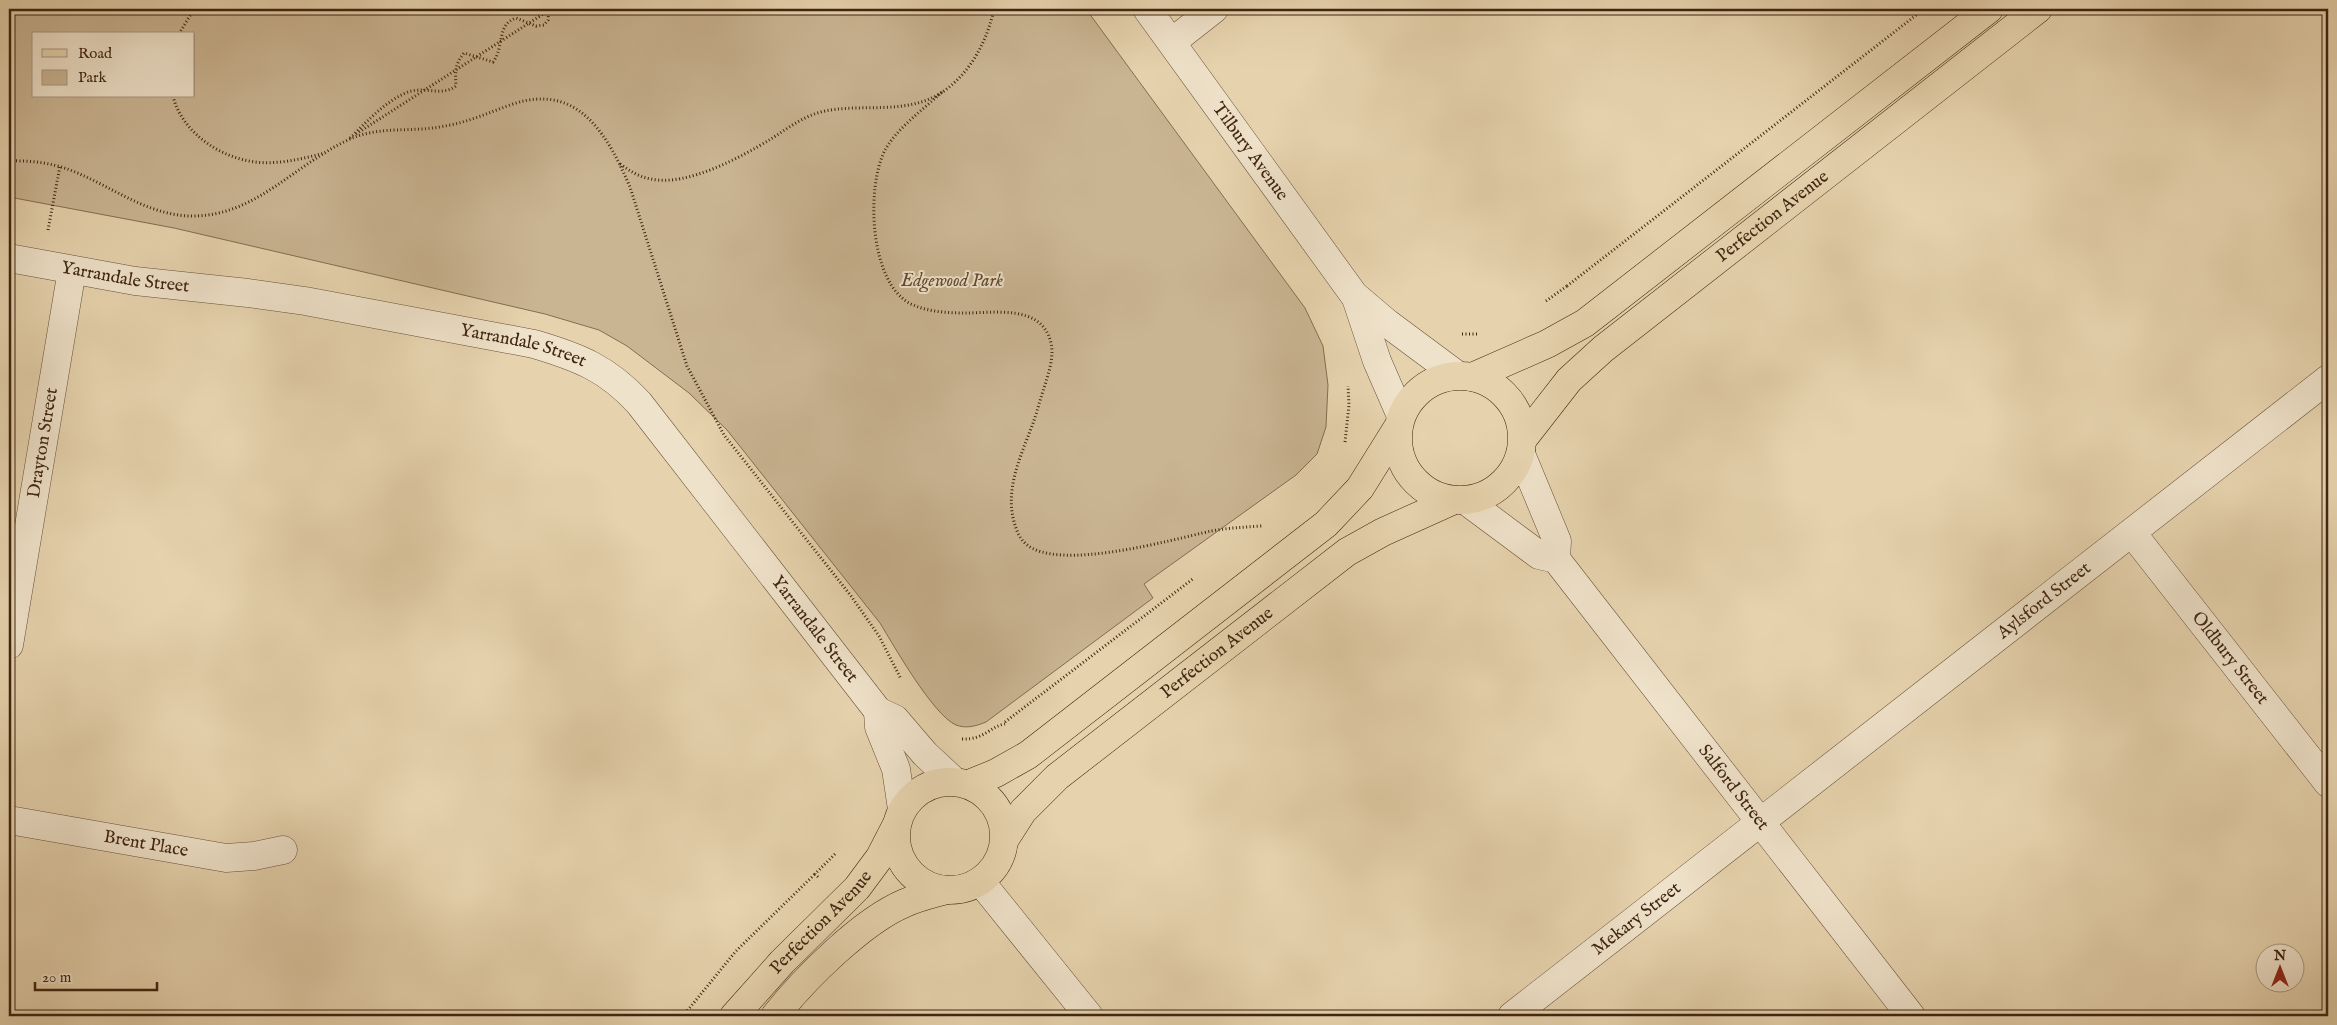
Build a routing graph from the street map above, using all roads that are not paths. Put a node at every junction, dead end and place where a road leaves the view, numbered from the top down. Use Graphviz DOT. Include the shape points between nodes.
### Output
graph roads {
  1 [pos="1147,9"];
  2 [pos="1214,9"];
  3 [pos="1988,9"];
  4 [pos="2038,9"];
  5 [pos="1172,42"];
  6 [pos="9,258"];
  7 [pos="72,270"];
  8 [pos="1354,295"];
  9 [pos="1464,376"];
  10 [pos="2328,379"];
  11 [pos="1400,421"];
  12 [pos="1522,446"];
  13 [pos="1460,500"];
  14 [pos="2132,533"];
  15 [pos="1556,559"];
  16 [pos="9,646"];
  17 [pos="878,711"];
  18 [pos="962,783"];
  19 [pos="2328,783"];
  20 [pos="899,816"];
  21 [pos="9,820"];
  22 [pos="1760,822"];
  23 [pos="1005,839"];
  24 [pos="283,850"];
  25 [pos="980,881"];
  26 [pos="946,890"];
  27 [pos="734,1016"];
  28 [pos="775,1016"];
  29 [pos="1089,1016"];
  30 [pos="1512,1016"];
  31 [pos="1911,1016"];
  1 -- 5 [label="street, Tilbury Avenue"];
  2 -- 5 [label="street"];
  3 -- 9 [label="main road, Perfection Avenue" via="1585,322 1547,344"];
  4 -- 12 [label="main road, Perfection Avenue" via="1603,349 1569,380"];
  5 -- 8 [label="street, Tilbury Avenue"];
  6 -- 7 [label="street, Yarrandale Street"];
  7 -- 16 [label="street, Drayton Street"];
  7 -- 17 [label="street, Yarrandale Street" via="305,302 515,341 569,354 600,369 622,384 639,403"];
  8 -- 9 [label="street, Tilbury Avenue" via="1400,334"];
  8 -- 11 [label="street, Tilbury Avenue"];
  9 -- 11 [label="main road" via="1439,379 1424,387 1410,400"];
  9 -- 12 [label="main road" via="1488,382 1503,392 1514,406 1520,422"];
  10 -- 14 [label="street, Aylsford Street"];
  11 -- 13 [label="main road" via="1398,448 1405,467 1417,484 1434,495"];
  11 -- 18 [label="main road, Perfection Avenue" via="1360,488 1326,524 1028,755 996,773"];
  12 -- 13 [label="main road" via="1513,471 1500,486 1484,496"];
  12 -- 15 [label="street" via="1557,541"];
  13 -- 15 [label="street" via="1539,555"];
  13 -- 23 [label="main road, Perfection Avenue" via="1383,532 1348,552 1058,777 1023,811"];
  14 -- 19 [label="street, Oldbury Street"];
  14 -- 22 [label="street, Aylsford Street"];
  15 -- 22 [label="street, Salford Street"];
  17 -- 18 [label="street, Yarrandale Street" via="895,719 925,754"];
  17 -- 20 [label="street, Yarrandale Street" via="879,727 896,769"];
  18 -- 20 [label="main road" via="940,782 925,787 912,796"];
  18 -- 23 [label="main road" via="981,791 1000,812"];
  20 -- 26 [label="main road" via="895,839 906,868 930,887"];
  20 -- 27 [label="main road, Perfection Avenue" via="880,857 857,888 782,962"];
  21 -- 24 [label="street, Brent Place" via="226,858"];
  22 -- 30 [label="street, Mekary Street"];
  22 -- 31 [label="street, Salford Street"];
  23 -- 25 [label="main road" via="997,864"];
  25 -- 26 [label="main road" via="969,887"];
  25 -- 29 [label="street"];
  26 -- 28 [label="main road, Perfection Avenue" via="905,902 876,919 834,954"];
}
